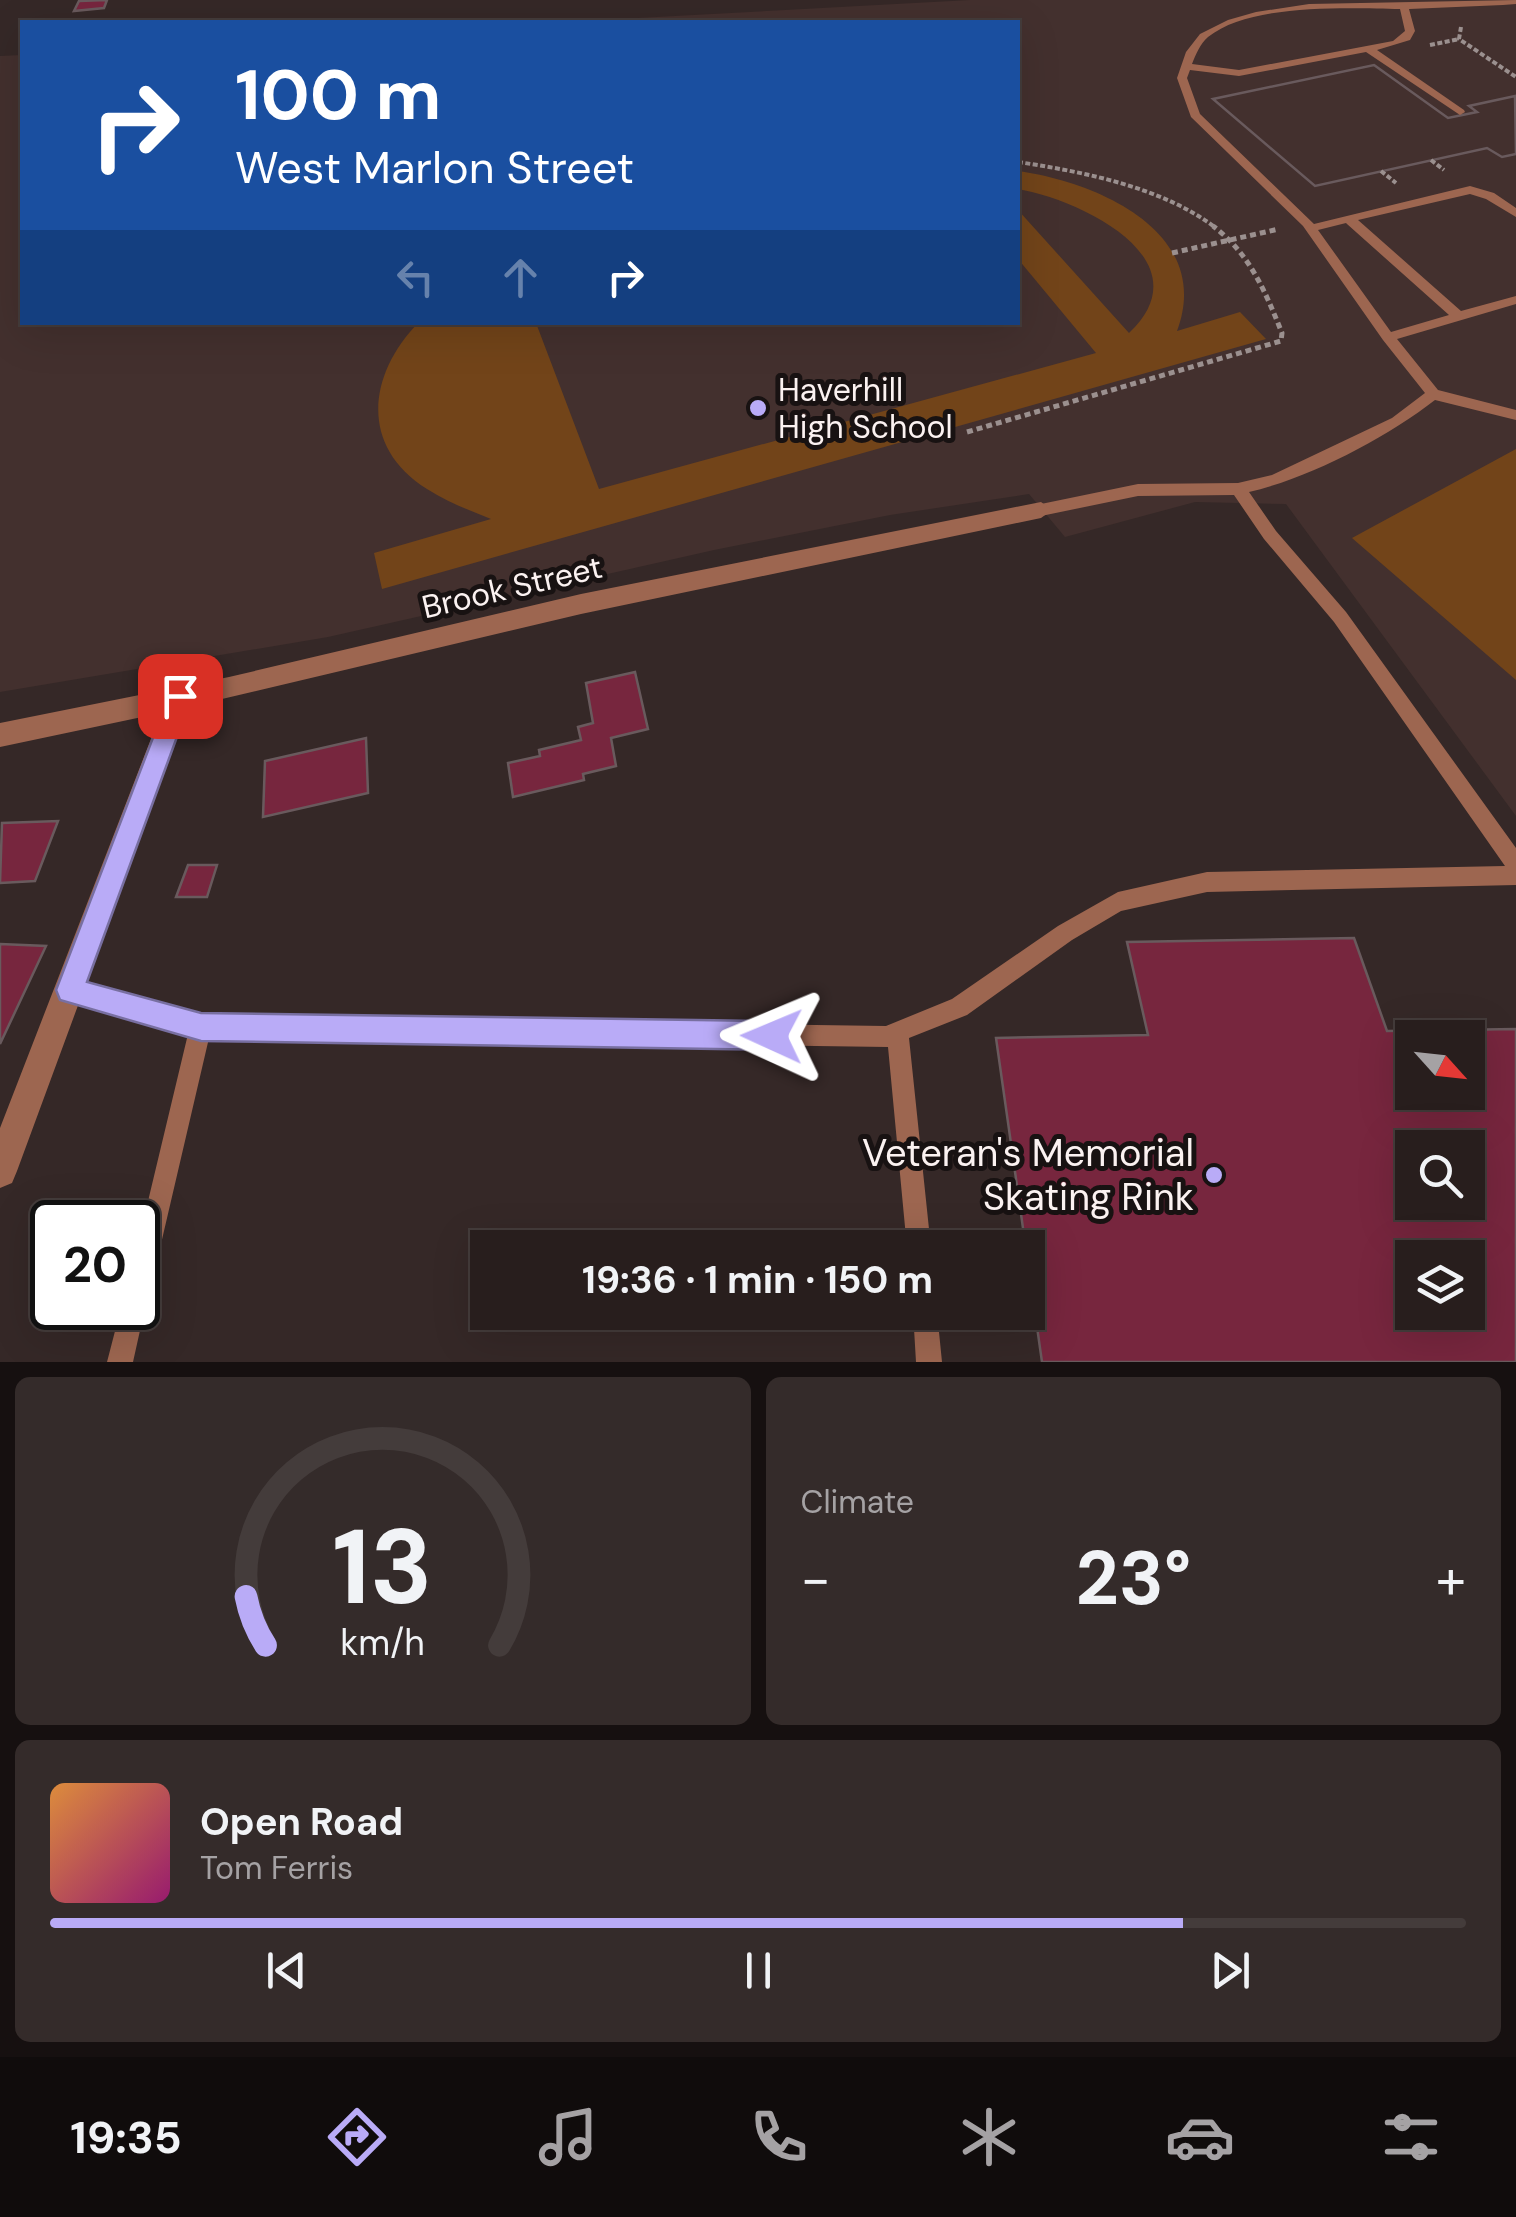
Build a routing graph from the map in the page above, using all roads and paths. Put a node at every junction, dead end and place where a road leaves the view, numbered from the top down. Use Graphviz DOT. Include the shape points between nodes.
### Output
graph roads {
  1 [pos="1516,0"];
  2 [pos="1404,6"];
  3 [pos="1468,24"];
  4 [pos="1458,39"];
  5 [pos="1422,46"];
  6 [pos="1368,48"];
  7 [pos="1185,66"];
  8 [pos="1516,77"];
  9 [pos="1460,112"];
  10 [pos="1430,160"];
  11 [pos="1020,162"];
  12 [pos="1381,172"];
  13 [pos="1450,174"];
  14 [pos="1399,185"];
  15 [pos="1516,213"];
  16 [pos="1351,221"];
  17 [pos="1290,226"];
  18 [pos="1312,228"];
  19 [pos="1231,240"];
  20 [pos="1172,253"];
  21 [pos="1516,300"];
  22 [pos="1458,316"];
  23 [pos="1388,337"];
  24 [pos="1433,394"];
  25 [pos="1516,415"];
  26 [pos="967,432"];
  27 [pos="1238,489"];
  28 [pos="1041,510"];
  29 [pos="180,696"];
  30 [pos="0,735"];
  31 [pos="1516,864"];
  32 [pos="1516,875"];
  33 [pos="70,990"];
  34 [pos="201,1027"];
  35 [pos="898,1034"];
  36 [pos="0,1171"];
  37 [pos="160,1200"];
  38 [pos="917,1230"];
  39 [pos="128,1330"];
  40 [pos="927,1330"];
  41 [pos="120,1362"];
  42 [pos="930,1362"];
  1 -- 2 [label="lane"];
  2 -- 6 [label="lane" via="1406,38"];
  2 -- 7 [label="lane" via="1303,6 1244,16 1200,39"];
  3 -- 4 [label="path" via="1459,28"];
  4 -- 5 [label="path"];
  4 -- 8 [label="path"];
  6 -- 7 [label="lane" via="1239,73"];
  6 -- 9 [label="lane"];
  7 -- 18 [label="lane" via="1182,78 1195,114"];
  10 -- 13 [label="path"];
  11 -- 19 [label="path" via="1109,180 1202,219"];
  12 -- 14 [label="path"];
  15 -- 16 [label="lane" via="1470,190"];
  16 -- 18 [label="lane"];
  16 -- 22 [label="lane"];
  17 -- 19 [label="path"];
  18 -- 23 [label="lane"];
  19 -- 20 [label="path"];
  19 -- 26 [label="path" via="1266,293 1281,340"];
  21 -- 22 [label="lane"];
  22 -- 23 [label="lane"];
  23 -- 24 [label="lane"];
  24 -- 25 [label="lane"];
  24 -- 27 [label="lane" via="1358,442 1276,480"];
  27 -- 28 [label="lane" via="1138,490"];
  27 -- 31 [label="lane" via="1340,617"];
  28 -- 29 [label="street, Brook Street" via="581,604"];
  29 -- 30 [label="street, Brook Street"];
  29 -- 33 [label="street"];
  32 -- 35 [label="lane" via="1207,882 1118,902 960,1007"];
  33 -- 34 [label="lane"];
  33 -- 36 [label="street"];
  34 -- 35 [label="lane"];
  34 -- 37 [label="lane"];
  35 -- 38 [label="lane"];
  39 -- 41 [label="lane"];
  40 -- 42 [label="lane"];
}
